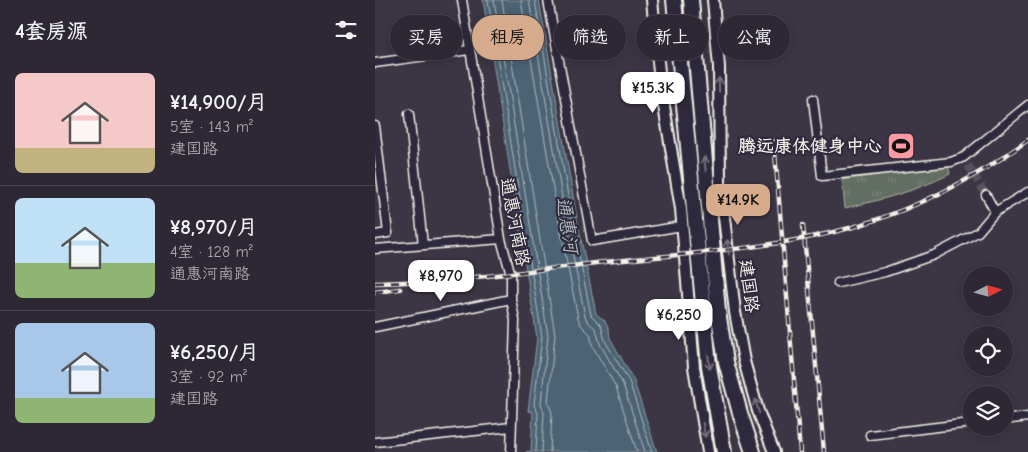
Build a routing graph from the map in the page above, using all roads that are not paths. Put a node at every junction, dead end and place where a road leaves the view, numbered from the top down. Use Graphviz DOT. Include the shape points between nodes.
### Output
graph roads {
  1 [pos="462,0"];
  2 [pos="548,0"];
  3 [pos="652,0"];
  4 [pos="674,0"];
  5 [pos="691,0"];
  6 [pos="713,0"];
  7 [pos="469,50"];
  8 [pos="375,63"];
  9 [pos="813,99"];
  10 [pos="1028,105"];
  11 [pos="409,114"];
  12 [pos="375,126"];
  13 [pos="1028,192"];
  14 [pos="986,195"];
  15 [pos="995,212"];
  16 [pos="682,226"];
  17 [pos="375,235"];
  18 [pos="501,239"];
  19 [pos="423,245"];
  20 [pos="375,249"];
  21 [pos="838,283"];
  22 [pos="511,299"];
  23 [pos="375,327"];
  24 [pos="1028,417"];
  25 [pos="1013,419"];
  26 [pos="963,424"];
  27 [pos="511,427"];
  28 [pos="870,435"];
  29 [pos="375,442"];
  30 [pos="511,452"];
  31 [pos="709,452"];
  32 [pos="724,452"];
  33 [pos="753,452"];
  34 [pos="774,452"];
  1 -- 7 [label="street, 通惠河南路"];
  2 -- 16 [label="street" via="592,241"];
  3 -- 16 [label="main road" via="660,82"];
  4 -- 32 [label="highway, one-way" via="709,366"];
  33 -- 5 [label="highway, one-way" via="726,362 718,311"];
  34 -- 6 [label="main road, 建国路, one-way" via="744,361 735,312 720,183 719,67"];
  7 -- 8 [label="street"];
  7 -- 18 [label="street, 通惠河南路"];
  9 -- 10 [label="street" via="822,176 966,161"];
  11 -- 19 [label="street"];
  12 -- 17 [label="street" via="388,233"];
  13 -- 15 [label="street"];
  14 -- 15 [label="street"];
  15 -- 21 [label="street" via="978,232 933,255 885,272"];
  16 -- 31 [label="main road, one-way" via="694,366"];
  18 -- 19 [label="street"];
  18 -- 22 [label="street, 通惠河南路" via="511,275"];
  19 -- 20 [label="street"];
  22 -- 23 [label="street"];
  22 -- 27 [label="street, 通惠河南路" via="515,320"];
  24 -- 25 [label="street"];
  26 -- 28 [label="street"];
  27 -- 29 [label="street"];
  27 -- 30 [label="street, 通惠河南路"];
}
